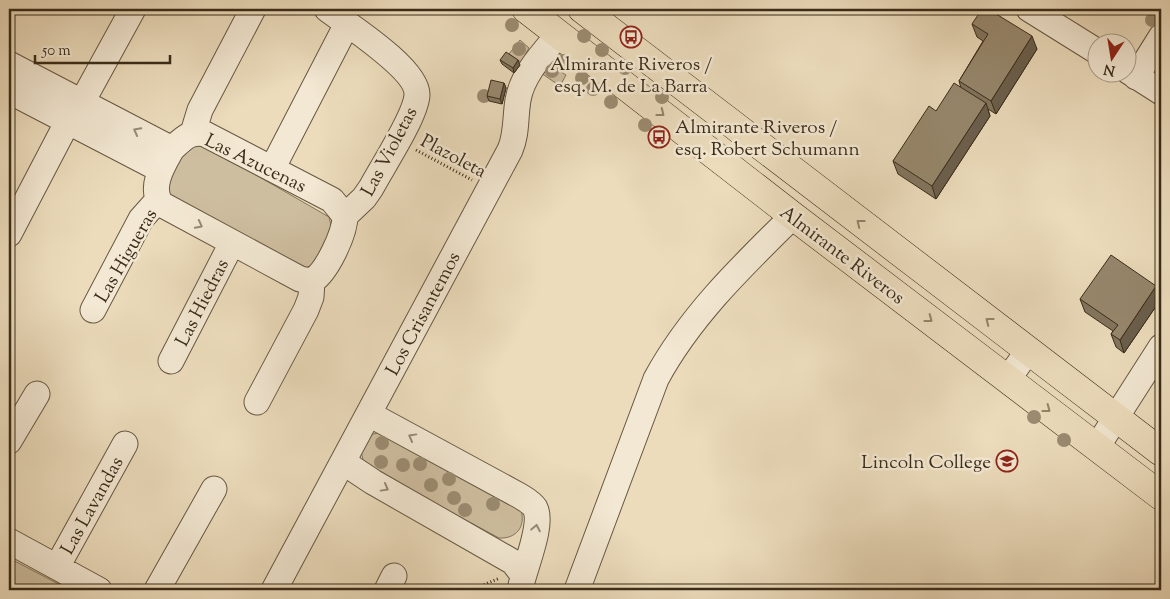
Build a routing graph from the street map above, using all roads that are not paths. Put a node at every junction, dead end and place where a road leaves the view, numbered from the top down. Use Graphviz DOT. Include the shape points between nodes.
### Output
graph roads {
  1 [pos="133,9"];
  2 [pos="253,9"];
  3 [pos="327,9"];
  4 [pos="526,9"];
  5 [pos="582,9"];
  6 [pos="1029,9"];
  7 [pos="348,24"];
  8 [pos="559,34"];
  9 [pos="1161,37"];
  10 [pos="1088,46"];
  11 [pos="9,64"];
  12 [pos="1138,66"];
  13 [pos="1138,78"];
  14 [pos="9,92"];
  15 [pos="1161,92"];
  16 [pos="75,112"];
  17 [pos="193,134"];
  18 [pos="166,160"];
  19 [pos="272,169"];
  20 [pos="158,200"];
  21 [pos="345,216"];
  22 [pos="793,216"];
  23 [pos="9,234"];
  24 [pos="232,243"];
  25 [pos="312,280"];
  26 [pos="93,310"];
  27 [pos="1161,347"];
  28 [pos="1028,351"];
  29 [pos="171,361"];
  30 [pos="1008,379"];
  31 [pos="37,394"];
  32 [pos="257,402"];
  33 [pos="369,414"];
  34 [pos="1116,417"];
  35 [pos="9,441"];
  36 [pos="125,444"];
  37 [pos="1097,447"];
  38 [pos="1161,452"];
  39 [pos="345,460"];
  40 [pos="214,489"];
  41 [pos="1161,496"];
  42 [pos="9,541"];
  43 [pos="57,567"];
  44 [pos="515,581"];
  45 [pos="99,590"];
  46 [pos="157,590"];
  47 [pos="274,590"];
  48 [pos="577,590"];
  1 -- 16 [label="street"];
  2 -- 17 [label="street" via="200,110"];
  3 -- 7 [label="street"];
  4 -- 8 [label="main road, Almirante Riveros"];
  28 -- 5 [label="main road, Almirante Riveros, one-way"];
  6 -- 10 [label="street"];
  7 -- 19 [label="street"];
  7 -- 21 [label="street, Las Violetas" via="404,68 415,82 417,94 412,112 364,198"];
  8 -- 22 [label="main road, Almirante Riveros, one-way"];
  8 -- 33 [label="street, Los Crisantemos" via="542,53 522,85 512,144"];
  9 -- 12 [label="street"];
  11 -- 16 [label="street"];
  13 -- 15 [label="street"];
  14 -- 16 [label="street"];
  16 -- 18 [label="street"];
  16 -- 23 [label="street"];
  17 -- 18 [label="street, Las Azucenas"];
  17 -- 19 [label="street, Las Azucenas" via="212,137"];
  18 -- 20 [label="street" via="156,187"];
  19 -- 21 [label="street, Las Azucenas" via="332,200"];
  20 -- 24 [label="street, one-way" via="168,210"];
  20 -- 26 [label="street, Las Higueras" via="142,220"];
  21 -- 25 [label="street" via="344,229 321,275"];
  22 -- 30 [label="main road, Almirante Riveros, one-way"];
  22 -- 48 [label="street" via="717,293 683,334 666,361"];
  24 -- 25 [label="street" via="300,279"];
  24 -- 29 [label="street, Las Hiedras"];
  25 -- 32 [label="street" via="306,310"];
  27 -- 34 [label="street"];
  28 -- 30 [label="street"];
  28 -- 34 [label="main road, Almirante Riveros"];
  30 -- 37 [label="main road, Almirante Riveros, one-way"];
  31 -- 35 [label="street"];
  33 -- 39 [label="street, Los Crisantemos"];
  44 -- 33 [label="street, one-way" via="530,557 537,520 536,510 531,504"];
  34 -- 37 [label="street"];
  34 -- 38 [label="main road, Almirante Riveros"];
  36 -- 43 [label="street, Las Lavandas"];
  37 -- 41 [label="main road, Almirante Riveros"];
  39 -- 44 [label="street, one-way" via="373,482 513,562"];
  39 -- 47 [label="street, Los Crisantemos"];
  40 -- 46 [label="street"];
  42 -- 43 [label="street"];
  43 -- 45 [label="street"];
}
